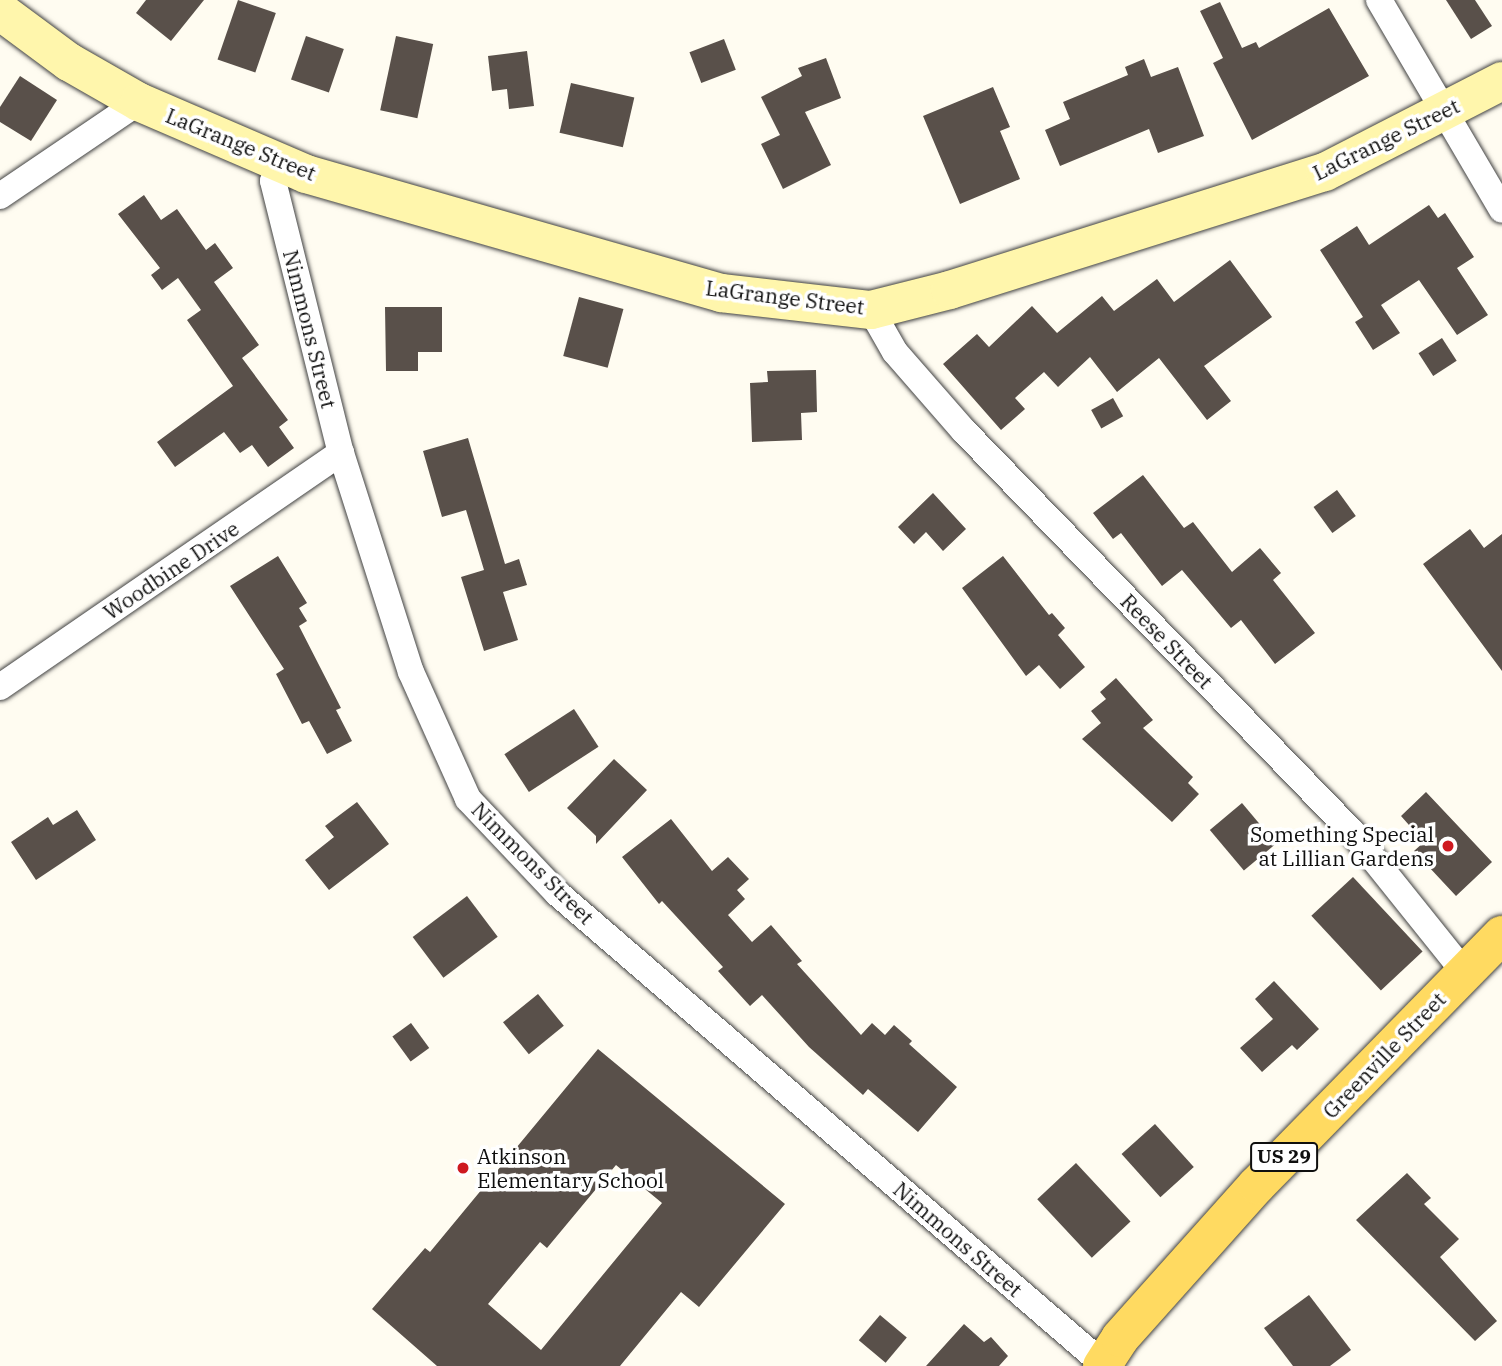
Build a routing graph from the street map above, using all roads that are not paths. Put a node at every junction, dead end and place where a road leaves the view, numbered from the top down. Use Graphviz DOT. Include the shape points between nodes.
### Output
graph roads {
  1 [pos="1379,0"];
  2 [pos="7,8"];
  3 [pos="1502,81"];
  4 [pos="139,102"];
  5 [pos="1443,113"];
  6 [pos="279,164"];
  7 [pos="0,196"];
  8 [pos="1502,210"];
  9 [pos="871,310"];
  10 [pos="341,453"];
  11 [pos="0,687"];
  12 [pos="1502,935"];
  13 [pos="1465,973"];
  14 [pos="1103,1365"];
  1 -- 5 [label="street"];
  2 -- 4 [label="street, LaGrange Street" via="69,62"];
  3 -- 5 [label="street, LaGrange Street"];
  4 -- 6 [label="street, LaGrange Street"];
  4 -- 7 [label="street"];
  5 -- 8 [label="street"];
  5 -- 9 [label="street, LaGrange Street" via="1325,172 950,290"];
  6 -- 9 [label="street, LaGrange Street" via="721,293"];
  6 -- 10 [label="street, Nimmons Street" via="273,181"];
  9 -- 13 [label="street, Reese Street" via="895,352 964,431 1352,832"];
  10 -- 11 [label="street, Woodbine Drive"];
  10 -- 14 [label="street, Nimmons Street" via="411,673 468,799 557,893"];
  12 -- 13 [label="main road, Greenville Street / US 29"];
  13 -- 14 [label="main road, Greenville Street / US 29" via="1257,1185 1120,1338"];
}
